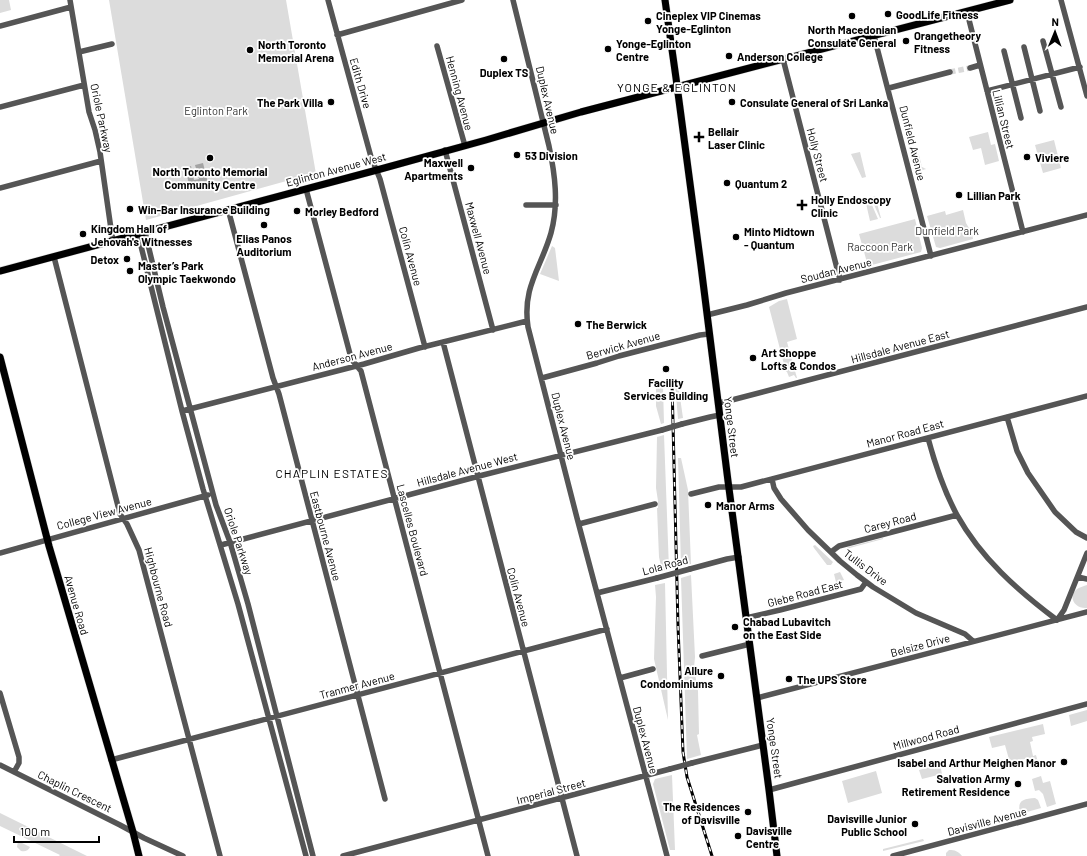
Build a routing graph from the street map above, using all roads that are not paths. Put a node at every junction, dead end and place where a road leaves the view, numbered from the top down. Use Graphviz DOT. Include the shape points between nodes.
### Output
graph roads {
  1 [pos="70,0"];
  2 [pos="328,0"];
  3 [pos="462,0"];
  4 [pos="513,0"];
  5 [pos="665,0"];
  6 [pos="1010,0"];
  7 [pos="1061,0"];
  8 [pos="71,7"];
  9 [pos="967,12"];
  10 [pos="0,26"];
  11 [pos="337,34"];
  12 [pos="874,36"];
  13 [pos="1043,41"];
  14 [pos="112,44"];
  15 [pos="437,46"];
  16 [pos="1024,47"];
  17 [pos="1004,51"];
  18 [pos="79,52"];
  19 [pos="783,59"];
  20 [pos="980,65"];
  21 [pos="1080,67"];
  22 [pos="970,68"];
  23 [pos="950,72"];
  24 [pos="1052,74"];
  25 [pos="1032,80"];
  26 [pos="84,85"];
  27 [pos="1013,85"];
  28 [pos="677,87"];
  29 [pos="888,88"];
  30 [pos="987,91"];
  31 [pos="1087,96"];
  32 [pos="0,107"];
  33 [pos="1061,107"];
  34 [pos="1040,111"];
  35 [pos="1021,118"];
  36 [pos="543,123"];
  37 [pos="465,146"];
  38 [pos="445,150"];
  39 [pos="101,161"];
  40 [pos="377,170"];
  41 [pos="0,188"];
  42 [pos="306,189"];
  43 [pos="526,205"];
  44 [pos="556,205"];
  45 [pos="228,210"];
  46 [pos="1087,215"];
  47 [pos="1023,232"];
  48 [pos="141,233"];
  49 [pos="113,241"];
  50 [pos="150,253"];
  51 [pos="143,255"];
  52 [pos="931,256"];
  53 [pos="54,257"];
  54 [pos="0,271"];
  55 [pos="840,280"];
  56 [pos="1087,307"];
  57 [pos="707,314"];
  58 [pos="527,321"];
  59 [pos="493,330"];
  60 [pos="709,334"];
  61 [pos="443,342"];
  62 [pos="425,347"];
  63 [pos="0,358"];
  64 [pos="357,366"];
  65 [pos="542,378"];
  66 [pos="276,386"];
  67 [pos="1087,397"];
  68 [pos="718,403"];
  69 [pos="191,409"];
  70 [pos="182,411"];
  71 [pos="720,415"];
  72 [pos="1007,417"];
  73 [pos="928,438"];
  74 [pos="561,455"];
  75 [pos="477,476"];
  76 [pos="772,479"];
  77 [pos="729,487"];
  78 [pos="214,494"];
  79 [pos="691,494"];
  80 [pos="205,496"];
  81 [pos="394,499"];
  82 [pos="654,504"];
  83 [pos="957,515"];
  84 [pos="123,519"];
  85 [pos="312,520"];
  86 [pos="579,524"];
  87 [pos="1087,538"];
  88 [pos="47,540"];
  89 [pos="230,542"];
  90 [pos="221,545"];
  91 [pos="831,552"];
  92 [pos="0,553"];
  93 [pos="1087,553"];
  94 [pos="739,558"];
  95 [pos="1078,577"];
  96 [pos="1087,579"];
  97 [pos="866,582"];
  98 [pos="597,593"];
  99 [pos="1087,612"];
  100 [pos="746,618"];
  101 [pos="1057,620"];
  102 [pos="607,629"];
  103 [pos="973,641"];
  104 [pos="750,644"];
  105 [pos="523,652"];
  106 [pos="702,656"];
  107 [pos="653,669"];
  108 [pos="440,673"];
  109 [pos="620,678"];
  110 [pos="0,693"];
  111 [pos="358,695"];
  112 [pos="757,698"];
  113 [pos="1087,704"];
  114 [pos="278,716"];
  115 [pos="269,718"];
  116 [pos="189,739"];
  117 [pos="763,745"];
  118 [pos="111,760"];
  119 [pos="0,765"];
  120 [pos="14,772"];
  121 [pos="646,776"];
  122 [pos="769,790"];
  123 [pos="562,798"];
  124 [pos="385,799"];
  125 [pos="1087,804"];
  126 [pos="478,820"];
  127 [pos="133,832"];
  128 [pos="139,856"];
  129 [pos="184,856"];
  130 [pos="220,856"];
  131 [pos="306,856"];
  132 [pos="313,856"];
  133 [pos="343,856"];
  134 [pos="488,856"];
  135 [pos="577,856"];
  136 [pos="667,856"];
  137 [pos="777,856"];
  138 [pos="892,856"];
  1 -- 8 [label="street, Oriole Parkway"];
  2 -- 11 [label="street, Edith Drive"];
  3 -- 11 [label="street"];
  4 -- 36 [label="street, Duplex Avenue"];
  5 -- 28 [label="main road, Yonge Street"];
  6 -- 9 [label="main road, Eglinton Avenue West"];
  7 -- 21 [label="street"];
  8 -- 10 [label="street"];
  8 -- 18 [label="street, Oriole Parkway"];
  9 -- 12 [label="main road, Eglinton Avenue West"];
  9 -- 20 [label="street, Lillian Street"];
  11 -- 40 [label="street, Edith Drive" via="371,157"];
  12 -- 19 [label="main road, Eglinton Avenue West"];
  12 -- 29 [label="street, Dunfield Avenue"];
  13 -- 24 [label="street"];
  14 -- 18 [label="street"];
  15 -- 37 [label="street, Henning Avenue"];
  16 -- 25 [label="street"];
  17 -- 27 [label="street"];
  18 -- 26 [label="street, Oriole Parkway"];
  19 -- 28 [label="main road, Eglinton Avenue West"];
  19 -- 55 [label="street, Holly Street"];
  20 -- 22 [label="street"];
  20 -- 30 [label="street, Lillian Street"];
  21 -- 24 [label="street"];
  21 -- 31 [label="street"];
  23 -- 29 [label="street"];
  24 -- 25 [label="street"];
  24 -- 33 [label="street"];
  25 -- 27 [label="street"];
  25 -- 34 [label="street"];
  26 -- 32 [label="street"];
  26 -- 39 [label="street, Oriole Parkway"];
  27 -- 30 [label="street"];
  27 -- 35 [label="street"];
  28 -- 36 [label="main road, Eglinton Avenue West"];
  28 -- 57 [label="main road, Yonge Street"];
  29 -- 52 [label="street, Dunfield Avenue"];
  30 -- 47 [label="street, Lillian Street"];
  36 -- 37 [label="main road, Eglinton Avenue West"];
  36 -- 44 [label="street, Duplex Avenue" via="553,170"];
  37 -- 38 [label="main road, Eglinton Avenue West"];
  38 -- 40 [label="main road, Eglinton Avenue West"];
  38 -- 59 [label="street, Maxwell Avenue"];
  39 -- 41 [label="street"];
  39 -- 49 [label="street, Oriole Parkway"];
  40 -- 42 [label="main road, Eglinton Avenue West"];
  40 -- 62 [label="street, Colin Avenue"];
  42 -- 45 [label="main road, Eglinton Avenue West"];
  42 -- 64 [label="street, Lascelles Boulevard" via="350,354"];
  43 -- 44 [label="street"];
  44 -- 58 [label="street, Duplex Avenue" via="552,232 529,292"];
  45 -- 48 [label="main road, Eglinton Avenue West"];
  45 -- 66 [label="street, Eastbourne Avenue"];
  46 -- 47 [label="street, Soudan Avenue"];
  47 -- 52 [label="street, Soudan Avenue"];
  48 -- 49 [label="main road, Eglinton Avenue West"];
  48 -- 50 [label="street, Oriole Parkway"];
  48 -- 51 [label="street, Oriole Parkway"];
  49 -- 53 [label="main road, Eglinton Avenue West"];
  50 -- 51 [label="street"];
  50 -- 69 [label="street, Oriole Parkway"];
  51 -- 70 [label="street, Oriole Parkway"];
  52 -- 55 [label="street, Soudan Avenue"];
  53 -- 54 [label="main road, Eglinton Avenue West"];
  53 -- 84 [label="street, Highbourne Road"];
  55 -- 57 [label="street, Soudan Avenue"];
  56 -- 68 [label="street, Hillsdale Avenue East"];
  57 -- 60 [label="main road, Yonge Street"];
  58 -- 59 [label="street, Anderson Avenue"];
  58 -- 65 [label="street, Duplex Avenue"];
  59 -- 61 [label="street, Anderson Avenue"];
  60 -- 65 [label="street, Berwick Avenue"];
  60 -- 68 [label="main road, Yonge Street"];
  61 -- 62 [label="street, Anderson Avenue"];
  61 -- 75 [label="street, Colin Avenue"];
  62 -- 64 [label="street, Anderson Avenue"];
  63 -- 88 [label="main road, Avenue Road"];
  64 -- 66 [label="street, Anderson Avenue"];
  64 -- 81 [label="street, Lascelles Boulevard" via="361,371"];
  65 -- 74 [label="street, Duplex Avenue"];
  66 -- 69 [label="street, Anderson Avenue"];
  66 -- 85 [label="street, Eastbourne Avenue"];
  67 -- 72 [label="street, Manor Road East"];
  68 -- 71 [label="main road, Yonge Street"];
  69 -- 70 [label="street, Anderson Avenue"];
  69 -- 78 [label="street, Oriole Parkway"];
  70 -- 80 [label="street, Oriole Parkway"];
  71 -- 74 [label="street, Hillsdale Avenue West, bridge"];
  71 -- 77 [label="main road, Yonge Street"];
  72 -- 73 [label="street, Manor Road East"];
  72 -- 87 [label="street" via="1017,451 1028,474 1055,512 1076,532"];
  73 -- 76 [label="street, Manor Road East"];
  73 -- 83 [label="street" via="942,481"];
  74 -- 75 [label="street, Hillsdale Avenue West"];
  74 -- 86 [label="street, Duplex Avenue"];
  75 -- 81 [label="street, Hillsdale Avenue West"];
  75 -- 105 [label="street, Colin Avenue"];
  76 -- 77 [label="street, Manor Road East" via="739,488"];
  76 -- 91 [label="street, Tullis Drive" via="781,499"];
  77 -- 79 [label="street, Manor Road East"];
  77 -- 94 [label="main road, Yonge Street"];
  78 -- 80 [label="street, College View Avenue"];
  78 -- 89 [label="street, Oriole Parkway"];
  80 -- 84 [label="street, College View Avenue"];
  80 -- 90 [label="street, Oriole Parkway"];
  81 -- 85 [label="street, Hillsdale Avenue West"];
  81 -- 108 [label="street, Lascelles Boulevard"];
  82 -- 86 [label="street"];
  83 -- 91 [label="street, Carey Road" via="839,546"];
  83 -- 101 [label="street" via="1000,573"];
  84 -- 88 [label="street, College View Avenue"];
  84 -- 116 [label="street, Highbourne Road" via="139,550"];
  85 -- 89 [label="street, Hillsdale Avenue West"];
  85 -- 111 [label="street, Eastbourne Avenue"];
  86 -- 98 [label="street, Duplex Avenue"];
  88 -- 92 [label="street, College View Avenue"];
  88 -- 118 [label="main road, Avenue Road"];
  89 -- 90 [label="street, Hillsdale Avenue West"];
  89 -- 114 [label="street, Oriole Parkway"];
  90 -- 115 [label="street, Oriole Parkway"];
  91 -- 97 [label="street, Tullis Drive"];
  93 -- 95 [label="street"];
  94 -- 98 [label="street, Lola Road, bridge"];
  94 -- 100 [label="main road, Yonge Street"];
  95 -- 96 [label="street"];
  95 -- 101 [label="street"];
  97 -- 100 [label="street, Glebe Road East" via="861,588"];
  97 -- 103 [label="street, Tullis Drive" via="916,613 965,634"];
  98 -- 102 [label="street, Duplex Avenue"];
  99 -- 101 [label="street, Belsize Drive"];
  100 -- 104 [label="main road, Yonge Street"];
  101 -- 103 [label="street, Belsize Drive"];
  102 -- 105 [label="street, Tranmer Avenue"];
  102 -- 109 [label="street, Duplex Avenue"];
  103 -- 112 [label="street, Belsize Drive"];
  104 -- 106 [label="street"];
  104 -- 112 [label="main road, Yonge Street"];
  105 -- 108 [label="street, Tranmer Avenue"];
  105 -- 123 [label="street, Colin Avenue"];
  107 -- 109 [label="street"];
  108 -- 111 [label="street, Tranmer Avenue"];
  108 -- 126 [label="street, Lascelles Boulevard"];
  109 -- 121 [label="street, Duplex Avenue"];
  110 -- 120 [label="street" via="19,757"];
  111 -- 114 [label="street, Tranmer Avenue"];
  111 -- 124 [label="street, Eastbourne Avenue"];
  112 -- 117 [label="main road, Yonge Street"];
  113 -- 122 [label="street, Millwood Road"];
  114 -- 115 [label="street, Tranmer Avenue"];
  114 -- 132 [label="street, Oriole Parkway"];
  115 -- 116 [label="street, Tranmer Avenue"];
  115 -- 131 [label="street, Oriole Parkway"];
  116 -- 118 [label="street, Tranmer Avenue"];
  116 -- 130 [label="street, Highbourne Road"];
  117 -- 121 [label="street, Imperial Street, bridge"];
  117 -- 122 [label="main road, Yonge Street"];
  118 -- 127 [label="main road, Avenue Road"];
  119 -- 120 [label="street, Chaplin Crescent"];
  120 -- 127 [label="street, Chaplin Crescent"];
  121 -- 123 [label="street, Imperial Street"];
  121 -- 136 [label="street, Duplex Avenue"];
  122 -- 137 [label="main road, Yonge Street"];
  123 -- 126 [label="street, Imperial Street"];
  123 -- 135 [label="street, Colin Avenue"];
  125 -- 138 [label="street, Davisville Avenue"];
  126 -- 133 [label="street, Imperial Street"];
  126 -- 134 [label="street, Lascelles Boulevard"];
  127 -- 128 [label="main road, Avenue Road"];
  127 -- 129 [label="street, Chaplin Crescent"];
}
